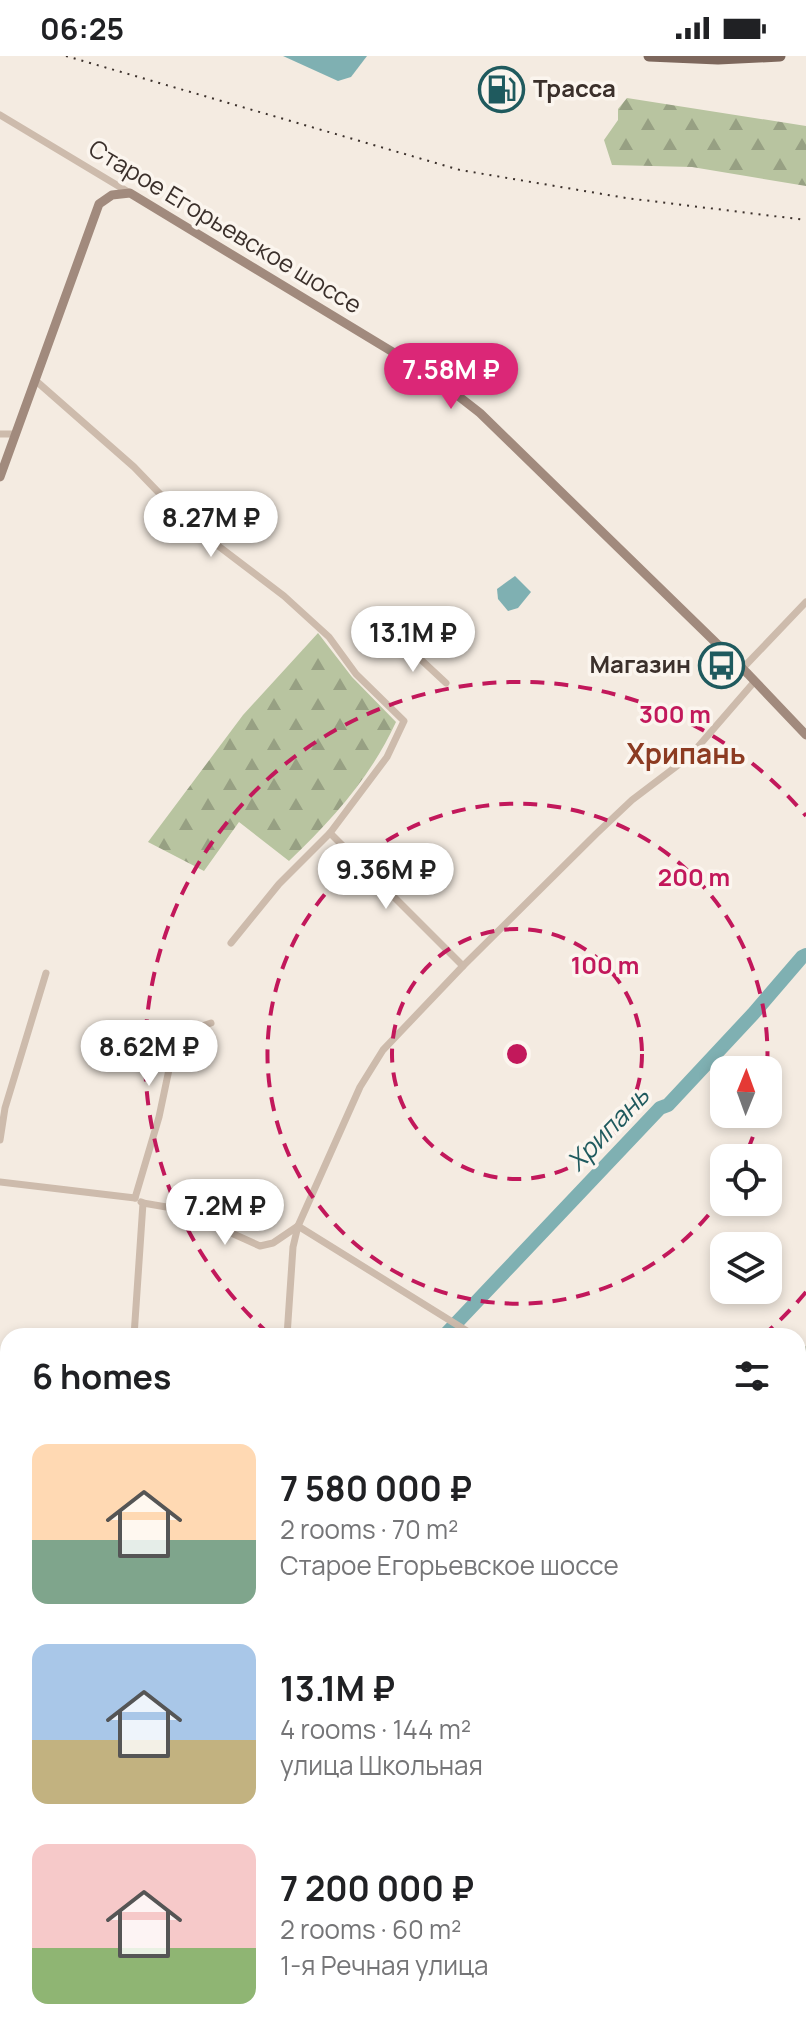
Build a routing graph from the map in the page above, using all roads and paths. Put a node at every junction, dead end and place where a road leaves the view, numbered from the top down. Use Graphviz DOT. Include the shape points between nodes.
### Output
graph roads {
  1 [pos="649,56"];
  2 [pos="780,56"];
  3 [pos="0,115"];
  4 [pos="130,193"];
  5 [pos="35,380"];
  6 [pos="0,434"];
  7 [pos="16,434"];
  8 [pos="0,477"];
  9 [pos="806,602"];
  10 [pos="402,642"];
  11 [pos="742,669"];
  12 [pos="755,681"];
  13 [pos="446,683"];
  14 [pos="806,735"];
  15 [pos="330,833"];
  16 [pos="231,943"];
  17 [pos="463,966"];
  18 [pos="46,973"];
  19 [pos="211,1023"];
  20 [pos="0,1140"];
  21 [pos="0,1182"];
  22 [pos="139,1200"];
  23 [pos="298,1226"];
  24 [pos="134,1328"];
  25 [pos="288,1328"];
  26 [pos="463,1328"];
  1 -- 2 [label="main road"];
  3 -- 4 [label="street, Старое Егорьевское шоссе"];
  4 -- 5 [label="main road" via="112,195 99,204"];
  4 -- 11 [label="main road, Старое Егорьевское шоссе" via="459,396"];
  5 -- 7 [label="main road"];
  5 -- 15 [label="street" via="134,467 171,510 329,637 356,674 404,721 387,757"];
  6 -- 7 [label="street"];
  7 -- 8 [label="main road"];
  9 -- 11 [label="street"];
  10 -- 13 [label="street"];
  11 -- 12 [label="main road, Старое Егорьевское шоссе"];
  12 -- 14 [label="main road, Старое Егорьевское шоссе"];
  12 -- 17 [label="street" via="690,756 632,800"];
  15 -- 16 [label="street"];
  15 -- 17 [label="street"];
  17 -- 23 [label="street" via="383,1050 360,1087"];
  18 -- 20 [label="street"];
  19 -- 22 [label="street" via="181,1033 175,1041"];
  21 -- 22 [label="street"];
  22 -- 23 [label="street" via="178,1209 260,1246"];
  22 -- 24 [label="street"];
  23 -- 25 [label="street"];
  23 -- 26 [label="street"];
}
